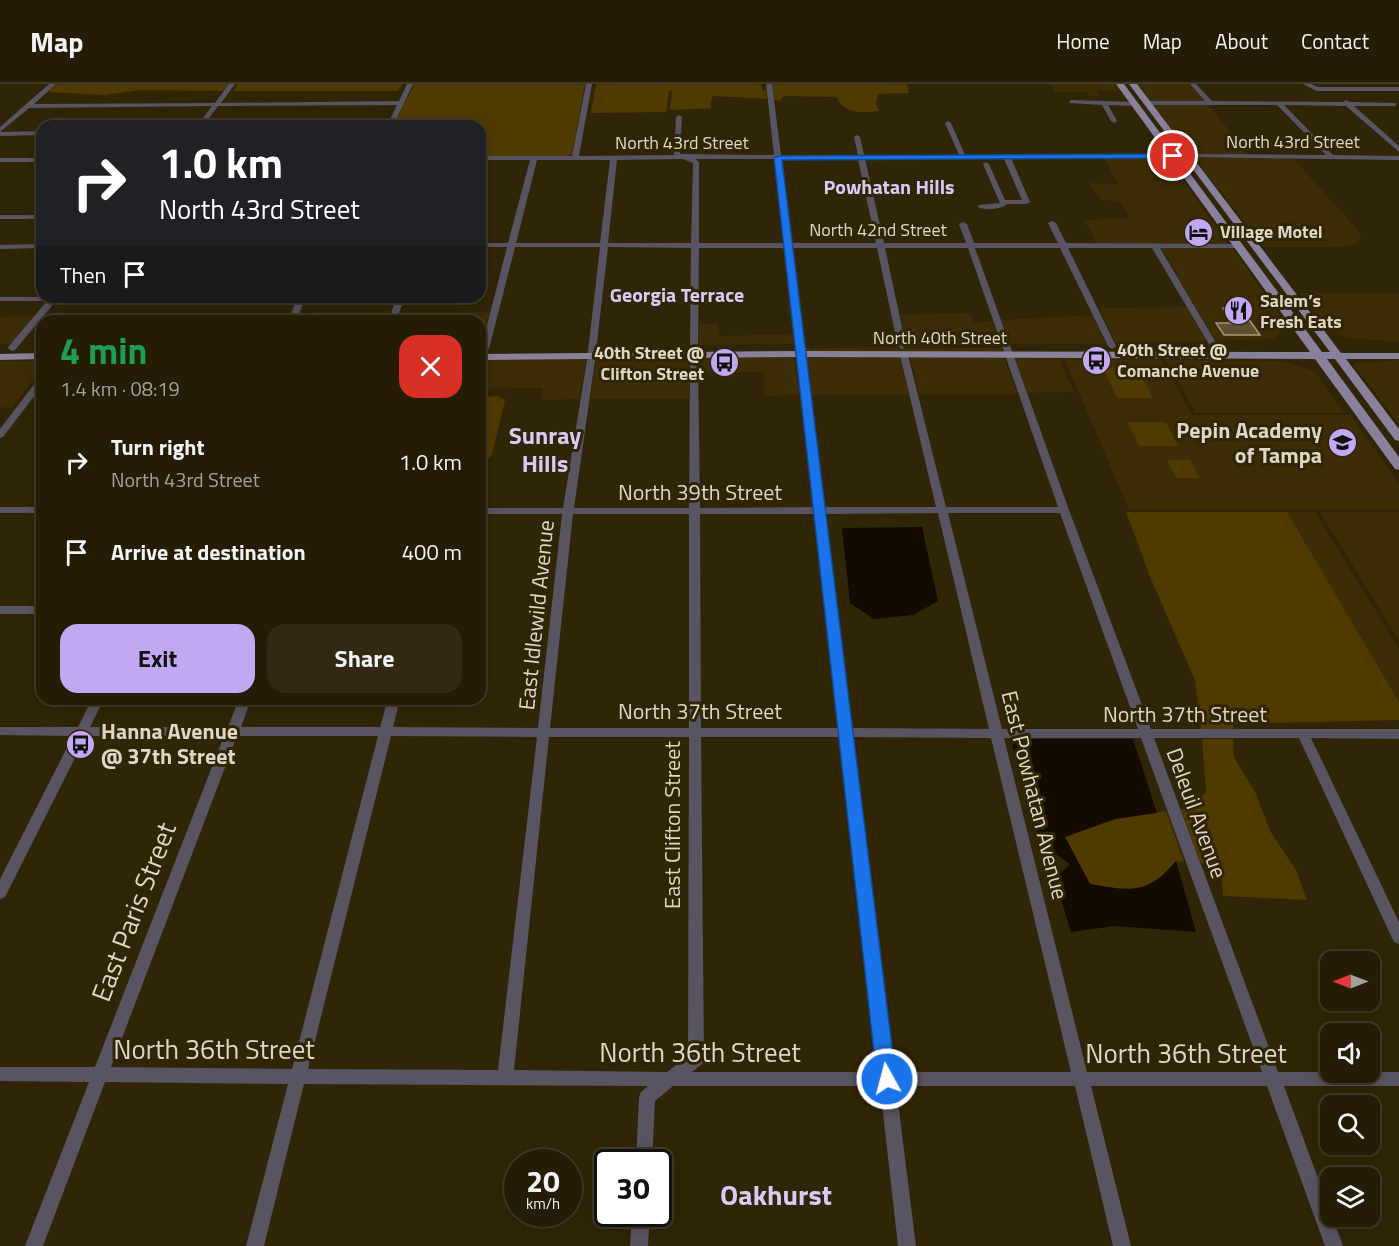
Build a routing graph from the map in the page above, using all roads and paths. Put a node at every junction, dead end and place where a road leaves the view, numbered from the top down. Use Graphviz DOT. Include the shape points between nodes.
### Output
graph roads {
  1 [pos="53,84"];
  2 [pos="232,84"];
  3 [pos="410,84"];
  4 [pos="589,84"];
  5 [pos="769,84"];
  6 [pos="1120,84"];
  7 [pos="1133,84"];
  8 [pos="1193,84"];
  9 [pos="1306,84"];
  10 [pos="1332,89"];
  11 [pos="1399,89"];
  12 [pos="1071,102"];
  13 [pos="218,103"];
  14 [pos="400,103"];
  15 [pos="1104,103"];
  16 [pos="1148,103"];
  17 [pos="1210,103"];
  18 [pos="1135,104"];
  19 [pos="1279,104"];
  20 [pos="1348,104"];
  21 [pos="1395,104"];
  22 [pos="29,106"];
  23 [pos="679,117"];
  24 [pos="205,120"];
  25 [pos="393,120"];
  26 [pos="1114,121"];
  27 [pos="948,123"];
  28 [pos="0,132"];
  29 [pos="36,134"];
  30 [pos="857,137"];
  31 [pos="1399,150"];
  32 [pos="1170,152"];
  33 [pos="686,157"];
  34 [pos="963,157"];
  35 [pos="1331,157"];
  36 [pos="486,158"];
  37 [pos="534,158"];
  38 [pos="575,158"];
  39 [pos="614,158"];
  40 [pos="778,158"];
  41 [pos="861,158"];
  42 [pos="1007,158"];
  43 [pos="1399,158"];
  44 [pos="0,160"];
  45 [pos="36,160"];
  46 [pos="1191,161"];
  47 [pos="987,164"];
  48 [pos="992,178"];
  49 [pos="1016,178"];
  50 [pos="1003,202"];
  51 [pos="982,207"];
  52 [pos="0,217"];
  53 [pos="36,217"];
  54 [pos="1052,223"];
  55 [pos="963,224"];
  56 [pos="605,243"];
  57 [pos="695,244"];
  58 [pos="787,244"];
  59 [pos="486,245"];
  60 [pos="513,245"];
  61 [pos="881,245"];
  62 [pos="970,245"];
  63 [pos="36,246"];
  64 [pos="1066,246"];
  65 [pos="1155,246"];
  66 [pos="1239,246"];
  67 [pos="0,247"];
  68 [pos="36,298"];
  69 [pos="0,299"];
  70 [pos="50,303"];
  71 [pos="40,315"];
  72 [pos="36,319"];
  73 [pos="486,338"];
  74 [pos="1113,346"];
  75 [pos="1214,346"];
  76 [pos="1399,346"];
  77 [pos="0,348"];
  78 [pos="12,348"];
  79 [pos="36,348"];
  80 [pos="799,350"];
  81 [pos="903,350"];
  82 [pos="694,351"];
  83 [pos="1007,351"];
  84 [pos="1316,351"];
  85 [pos="486,352"];
  86 [pos="591,352"];
  87 [pos="1334,352"];
  88 [pos="36,356"];
  89 [pos="1399,356"];
  90 [pos="0,357"];
  91 [pos="36,388"];
  92 [pos="0,435"];
  93 [pos="1399,437"];
  94 [pos="1399,466"];
  95 [pos="0,510"];
  96 [pos="36,510"];
  97 [pos="1064,510"];
  98 [pos="486,511"];
  99 [pos="568,511"];
  100 [pos="694,511"];
  101 [pos="818,511"];
  102 [pos="944,511"];
  103 [pos="0,610"];
  104 [pos="36,610"];
  105 [pos="95,705"];
  106 [pos="243,705"];
  107 [pos="392,705"];
  108 [pos="82,730"];
  109 [pos="233,730"];
  110 [pos="386,730"];
  111 [pos="0,731"];
  112 [pos="544,731"];
  113 [pos="694,732"];
  114 [pos="845,733"];
  115 [pos="998,734"];
  116 [pos="1302,734"];
  117 [pos="1399,734"];
  118 [pos="1146,735"];
  119 [pos="0,893"];
  120 [pos="1399,938"];
  121 [pos="0,1074"];
  122 [pos="98,1074"];
  123 [pos="298,1076"];
  124 [pos="505,1077"];
  125 [pos="673,1079"];
  126 [pos="887,1079"];
  127 [pos="1399,1079"];
  128 [pos="1083,1080"];
  129 [pos="1273,1080"];
  130 [pos="645,1149"];
  131 [pos="640,1227"];
  132 [pos="34,1246"];
  133 [pos="255,1246"];
  134 [pos="639,1246"];
  135 [pos="907,1246"];
  136 [pos="1122,1246"];
  137 [pos="1334,1246"];
  1 -- 22 [label="street"];
  2 -- 13 [label="street"];
  3 -- 14 [label="street"];
  4 -- 38 [label="street"];
  5 -- 40 [label="street"];
  6 -- 18 [label="main road"];
  7 -- 16 [label="main road"];
  8 -- 17 [label="street"];
  9 -- 10 [label="street"];
  10 -- 11 [label="street"];
  10 -- 20 [label="street"];
  12 -- 15 [label="street"];
  13 -- 14 [label="street"];
  13 -- 22 [label="street"];
  13 -- 24 [label="street"];
  14 -- 25 [label="street"];
  15 -- 18 [label="street"];
  15 -- 26 [label="street"];
  16 -- 17 [label="street"];
  16 -- 46 [label="main road"];
  17 -- 19 [label="street"];
  18 -- 32 [label="main road"];
  19 -- 20 [label="street"];
  19 -- 35 [label="street"];
  20 -- 21 [label="street"];
  20 -- 31 [label="street"];
  22 -- 28 [label="street"];
  23 -- 33 [label="street, East Clifton Street" via="677,154"];
  27 -- 34 [label="street"];
  28 -- 29 [label="street"];
  30 -- 41 [label="street, East Powhatan Avenue"];
  32 -- 42 [label="street, North 43rd Street"];
  32 -- 46 [label="main road"];
  32 -- 66 [label="main road"];
  33 -- 39 [label="street, North 43rd Street"];
  33 -- 40 [label="street, North 43rd Street"];
  33 -- 57 [label="street, East Clifton Street" via="696,162"];
  34 -- 41 [label="street, North 43rd Street"];
  34 -- 42 [label="street, North 43rd Street"];
  35 -- 43 [label="street, North 43rd Street"];
  35 -- 46 [label="street, North 43rd Street"];
  36 -- 37 [label="street, North 43rd Street"];
  37 -- 38 [label="street, North 43rd Street"];
  37 -- 60 [label="street"];
  38 -- 39 [label="street, North 43rd Street"];
  39 -- 56 [label="street, East Idlewild Avenue"];
  40 -- 41 [label="street, North 43rd Street"];
  40 -- 58 [label="street"];
  41 -- 61 [label="street, East Powhatan Avenue"];
  42 -- 49 [label="street"];
  44 -- 45 [label="street"];
  46 -- 87 [label="main road"];
  47 -- 48 [label="street"];
  48 -- 49 [label="street"];
  48 -- 50 [label="street"];
  49 -- 50 [label="street" via="1026,202"];
  50 -- 51 [label="street" via="1002,206"];
  52 -- 53 [label="street"];
  54 -- 64 [label="street"];
  55 -- 62 [label="street, Deleuil Avenue"];
  56 -- 57 [label="street, North 42nd Street"];
  56 -- 60 [label="street, North 42nd Street"];
  56 -- 86 [label="street, East Idlewild Avenue"];
  57 -- 58 [label="street, North 42nd Street"];
  57 -- 82 [label="street, East Clifton Street"];
  58 -- 61 [label="street, North 42nd Street"];
  58 -- 80 [label="street"];
  59 -- 60 [label="street, North 42nd Street"];
  60 -- 73 [label="street"];
  61 -- 62 [label="street, North 42nd Street"];
  61 -- 81 [label="street, East Powhatan Avenue"];
  62 -- 64 [label="street, North 42nd Street"];
  62 -- 83 [label="street, Deleuil Avenue"];
  63 -- 67 [label="street"];
  64 -- 65 [label="street, North 42nd Street"];
  64 -- 74 [label="street"];
  65 -- 66 [label="street, North 42nd Street"];
  65 -- 75 [label="street"];
  66 -- 84 [label="main road"];
  68 -- 69 [label="street"];
  70 -- 71 [label="street"];
  72 -- 78 [label="street"];
  74 -- 75 [label="main road, North 40th Street"];
  74 -- 83 [label="main road, North 40th Street"];
  75 -- 84 [label="main road, North 40th Street"];
  76 -- 87 [label="main road, North 40th Street"];
  77 -- 78 [label="main road"];
  78 -- 79 [label="main road"];
  80 -- 81 [label="main road, North 40th Street"];
  80 -- 82 [label="main road, North 40th Street"];
  80 -- 101 [label="street"];
  81 -- 83 [label="main road, North 40th Street"];
  81 -- 102 [label="street, East Powhatan Avenue"];
  82 -- 86 [label="main road, North 40th Street"];
  82 -- 100 [label="street, East Clifton Street"];
  83 -- 84 [label="main road, North 40th Street"];
  83 -- 97 [label="street, Deleuil Avenue"];
  84 -- 87 [label="main road, North 40th Street"];
  84 -- 94 [label="main road"];
  85 -- 86 [label="main road, North 40th Street"];
  86 -- 99 [label="street, East Idlewild Avenue"];
  87 -- 89 [label="main road, North 40th Street"];
  87 -- 93 [label="main road"];
  88 -- 90 [label="main road"];
  91 -- 92 [label="street"];
  95 -- 96 [label="street"];
  97 -- 102 [label="street, North 39th Street"];
  97 -- 118 [label="street, Deleuil Avenue"];
  98 -- 99 [label="street, North 39th Street"];
  99 -- 100 [label="street, North 39th Street"];
  99 -- 112 [label="street, East Idlewild Avenue"];
  100 -- 101 [label="street, North 39th Street"];
  100 -- 113 [label="street, East Clifton Street"];
  101 -- 102 [label="street, North 39th Street"];
  101 -- 114 [label="street"];
  102 -- 115 [label="street, East Powhatan Avenue"];
  103 -- 104 [label="street"];
  105 -- 108 [label="street"];
  106 -- 109 [label="street, East Paris Street"];
  107 -- 110 [label="street"];
  108 -- 109 [label="street, North 37th Street"];
  108 -- 111 [label="street, North 37th Street"];
  108 -- 119 [label="street"];
  109 -- 110 [label="street, North 37th Street"];
  109 -- 122 [label="street, East Paris Street"];
  110 -- 112 [label="street, North 37th Street"];
  110 -- 123 [label="street"];
  112 -- 113 [label="street, North 37th Street"];
  112 -- 124 [label="street, East Idlewild Avenue"];
  113 -- 114 [label="street, North 37th Street"];
  113 -- 125 [label="street, East Clifton Street" via="696,1059"];
  114 -- 115 [label="street, North 37th Street"];
  114 -- 126 [label="street"];
  115 -- 118 [label="street, North 37th Street"];
  115 -- 128 [label="street, East Powhatan Avenue"];
  116 -- 117 [label="street, North 37th Street"];
  116 -- 118 [label="street, North 37th Street"];
  116 -- 120 [label="street"];
  118 -- 129 [label="street, Deleuil Avenue"];
  121 -- 122 [label="street, North 36th Street"];
  122 -- 123 [label="street, North 36th Street"];
  122 -- 132 [label="street, East Paris Street"];
  123 -- 124 [label="street, North 36th Street"];
  123 -- 133 [label="street"];
  124 -- 125 [label="street, North 36th Street"];
  125 -- 126 [label="street, North 36th Street"];
  125 -- 130 [label="street, East Clifton Street" via="647,1097"];
  126 -- 128 [label="street, North 36th Street"];
  126 -- 135 [label="street"];
  127 -- 129 [label="street, North 36th Street"];
  128 -- 129 [label="street, North 36th Street"];
  128 -- 136 [label="street, East Powhatan Avenue"];
  129 -- 137 [label="street, Deleuil Avenue"];
  131 -- 134 [label="street"];
}
